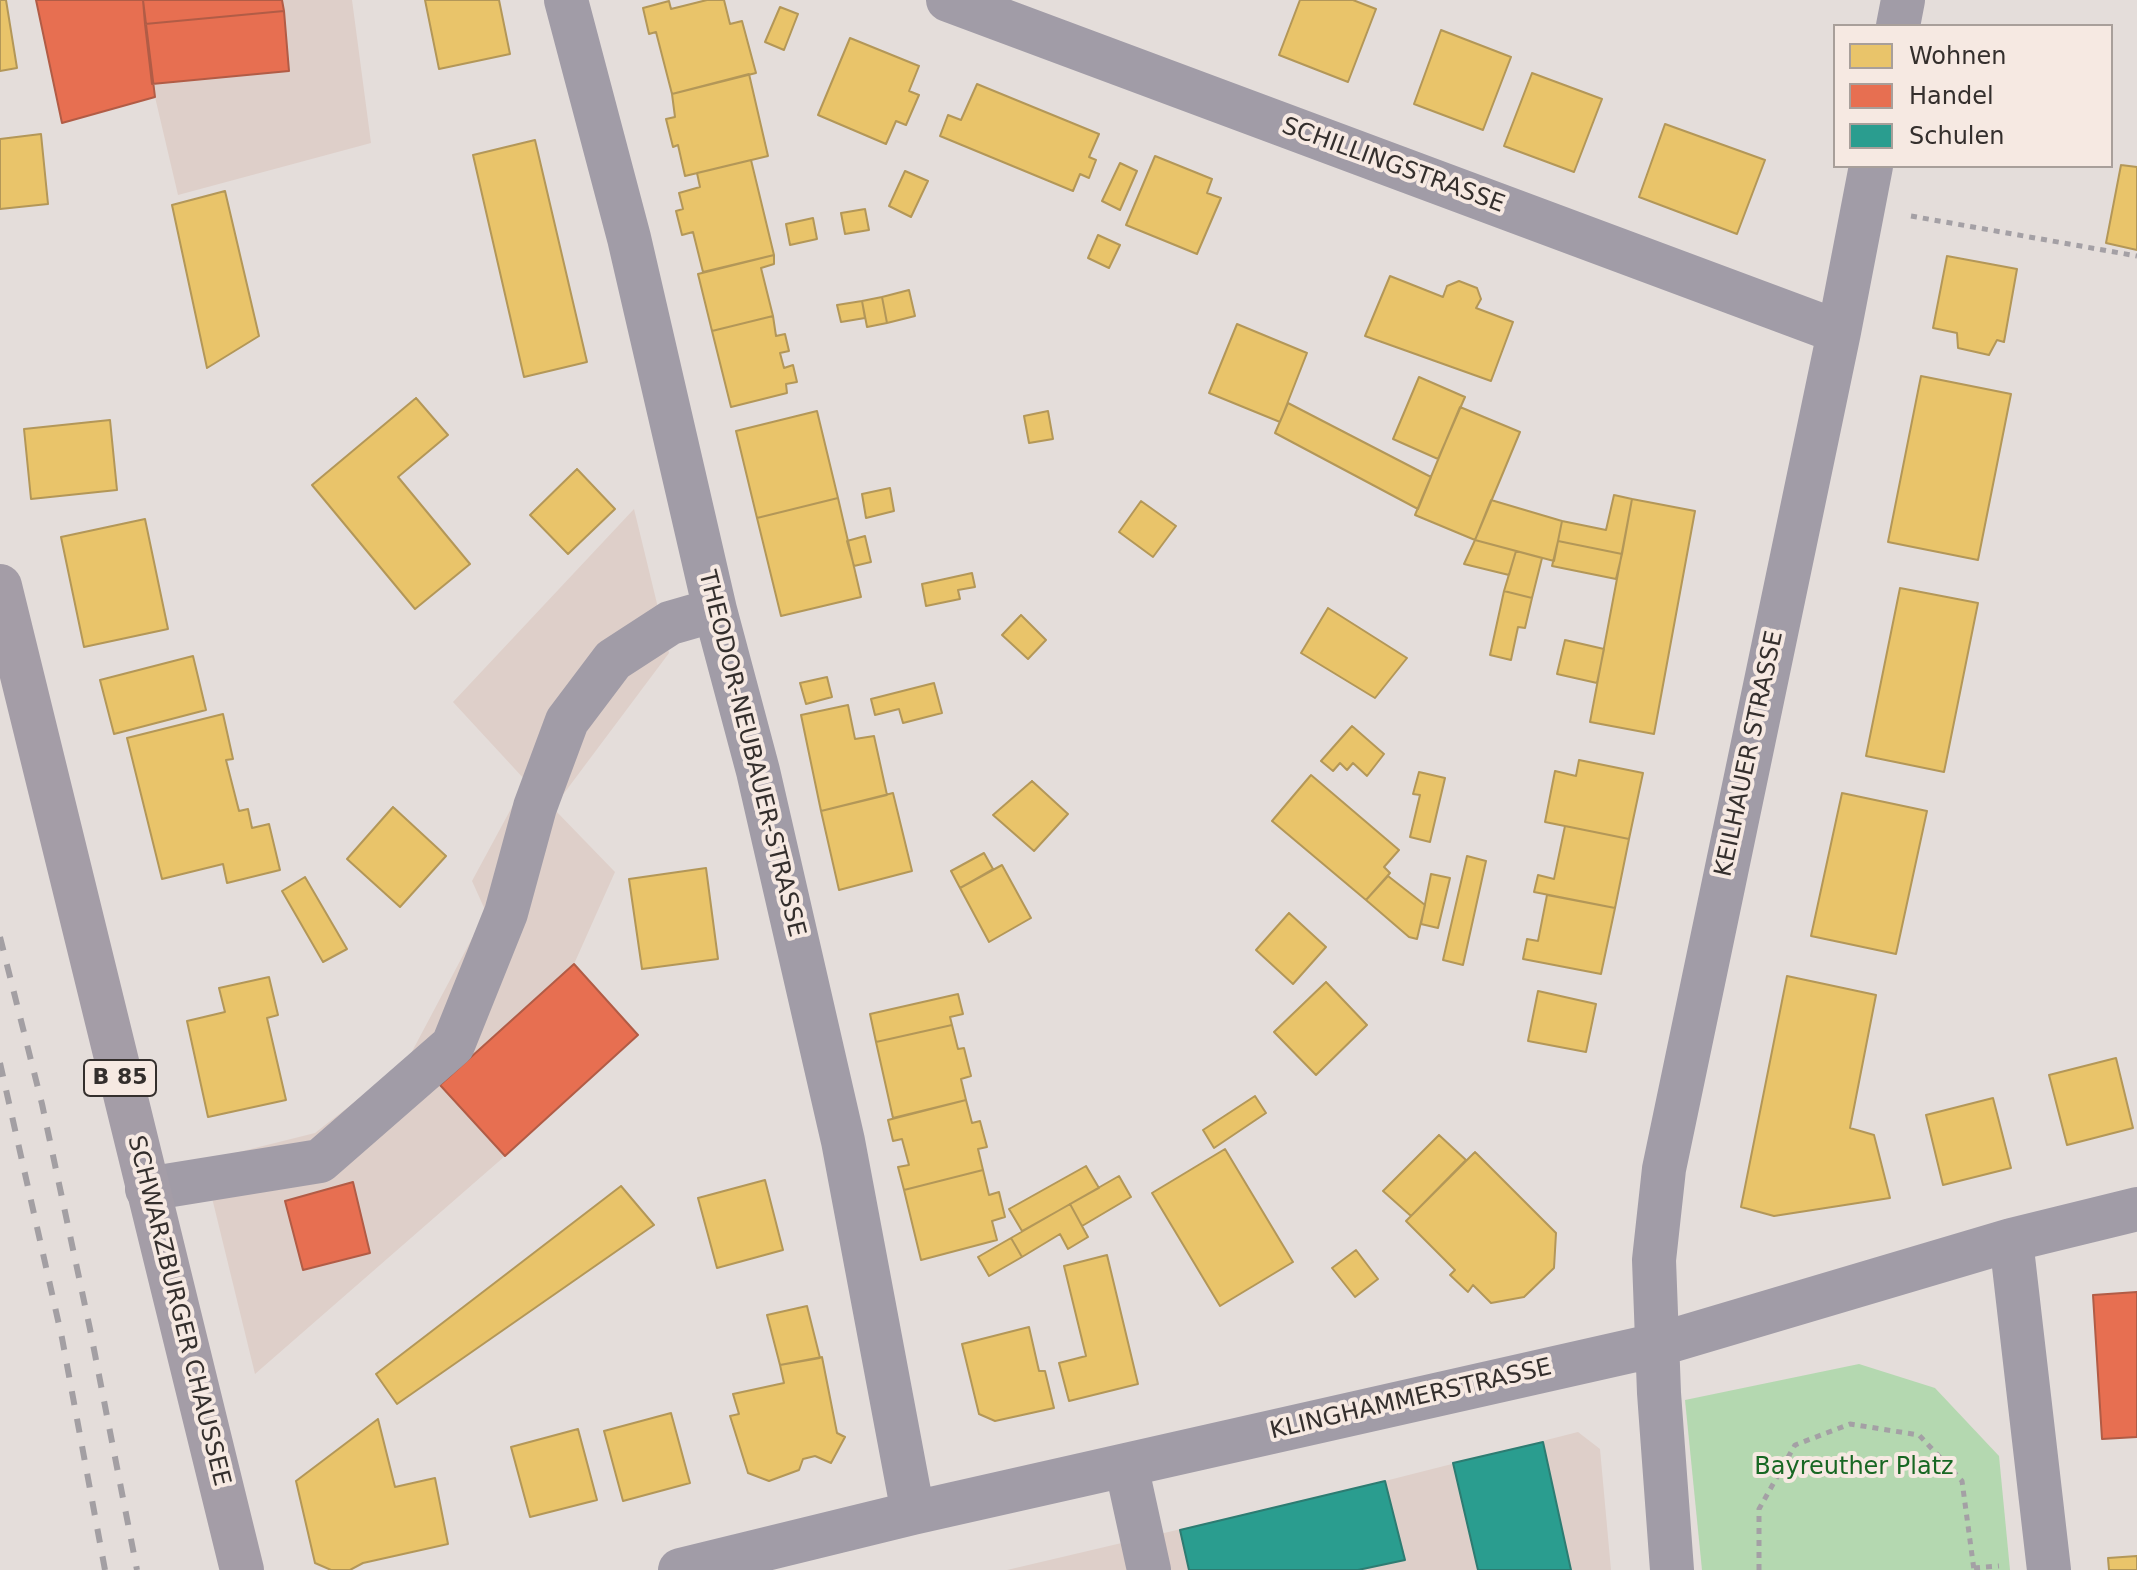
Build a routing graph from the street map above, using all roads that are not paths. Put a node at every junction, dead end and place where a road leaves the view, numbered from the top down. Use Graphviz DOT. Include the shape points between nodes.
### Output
graph roads {
  1 [pos="566,0"];
  2 [pos="948,0"];
  3 [pos="1903,0"];
  4 [pos="1898,24"];
  5 [pos="1867,187"];
  6 [pos="1839,332"];
  7 [pos="0,586"];
  8 [pos="715,610"];
  9 [pos="147,1189"];
  10 [pos="2137,1209"];
  11 [pos="2011,1240"];
  12 [pos="1657,1345"];
  13 [pos="1126,1465"];
  14 [pos="913,1513"];
  15 [pos="242,1570"];
  16 [pos="680,1570"];
  17 [pos="1149,1570"];
  18 [pos="1672,1570"];
  19 [pos="2049,1570"];
  1 -- 8 [label="street, THEODOR-NEUBAUER-STRASSE" via="629,238"];
  2 -- 6 [label="street, SCHILLINGSTRASSE"];
  3 -- 4 [label="street"];
  5 -- 6 [label="street, KEILHAUER STRASSE"];
  6 -- 12 [label="street, KEILHAUER STRASSE" via="1664,1169 1654,1260"];
  7 -- 9 [label="main road, SCHWARZBURGER CHAUSSEE / B 85"];
  8 -- 9 [label="street" via="670,623 613,660 567,721 535,807 506,913 453,1045 320,1161"];
  8 -- 14 [label="street, THEODOR-NEUBAUER-STRASSE" via="758,771 843,1141"];
  9 -- 15 [label="main road, SCHWARZBURGER CHAUSSEE / B 85"];
  10 -- 11 [label="street, KLINGHAMMERSTRASSE"];
  11 -- 12 [label="street, KLINGHAMMERSTRASSE"];
  11 -- 19 [label="street"];
  12 -- 13 [label="street, KLINGHAMMERSTRASSE"];
  12 -- 18 [label="street"];
  13 -- 14 [label="street, KLINGHAMMERSTRASSE"];
  13 -- 17 [label="street"];
  14 -- 16 [label="street, KLINGHAMMERSTRASSE"];
}
